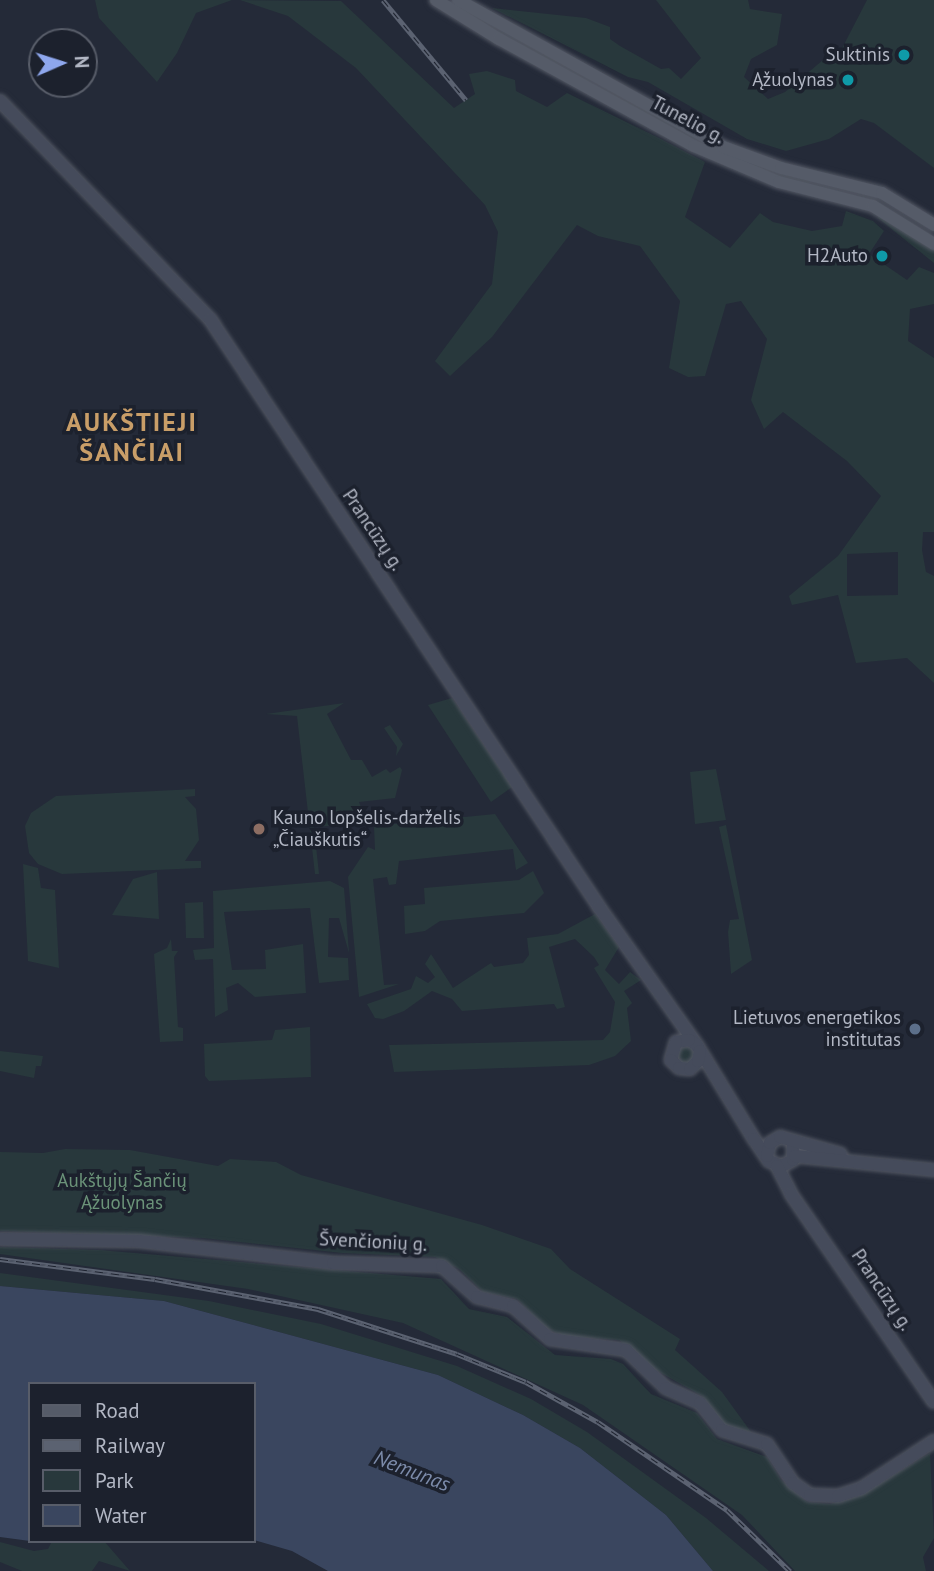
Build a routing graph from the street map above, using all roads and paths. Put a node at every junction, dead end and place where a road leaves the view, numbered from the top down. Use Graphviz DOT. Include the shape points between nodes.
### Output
graph roads {
  1 [pos="436,0"];
  2 [pos="458,0"];
  3 [pos="0,101"];
  4 [pos="836,181"];
  5 [pos="833,196"];
  6 [pos="934,225"];
  7 [pos="934,244"];
  8 [pos="673,1013"];
  9 [pos="676,1042"];
  10 [pos="698,1047"];
  11 [pos="693,1067"];
  12 [pos="718,1081"];
  13 [pos="740,1113"];
  14 [pos="773,1140"];
  15 [pos="767,1156"];
  16 [pos="789,1157"];
  17 [pos="934,1170"];
  18 [pos="0,1238"];
  19 [pos="934,1402"];
  20 [pos="934,1441"];
  1 -- 5 [label="main road, Tunelio g." via="499,40 694,146 759,175"];
  2 -- 4 [label="main road, Tunelio g." via="723,146"];
  3 -- 8 [label="street, Prancūzų g." via="210,319"];
  4 -- 5 [label="main road"];
  4 -- 6 [label="main road, Tunelio g." via="882,193"];
  5 -- 7 [label="main road, Tunelio g." via="887,211"];
  8 -- 9 [label="street, Prancūzų g."];
  8 -- 10 [label="street, Prancūzų g."];
  9 -- 10 [label="street" via="689,1040"];
  9 -- 11 [label="street" via="670,1052 673,1063 682,1069"];
  10 -- 11 [label="street"];
  10 -- 12 [label="street, Prancūzų g."];
  11 -- 12 [label="street, Prancūzų g."];
  12 -- 13 [label="street, Prancūzų g."];
  13 -- 14 [label="street, Prancūzų g."];
  13 -- 15 [label="street, Prancūzų g."];
  14 -- 15 [label="street"];
  14 -- 16 [label="street" via="784,1138"];
  15 -- 16 [label="street, Prancūzų g."];
  16 -- 17 [label="street"];
  16 -- 19 [label="street, Prancūzų g." via="791,1194"];
  18 -- 20 [label="street, Švenčionių g." via="139,1241 332,1263 443,1266 477,1297 513,1306 550,1339 626,1350 658,1382 699,1403 722,1430 767,1444 793,1483 810,1495 838,1496 862,1488"];
}
